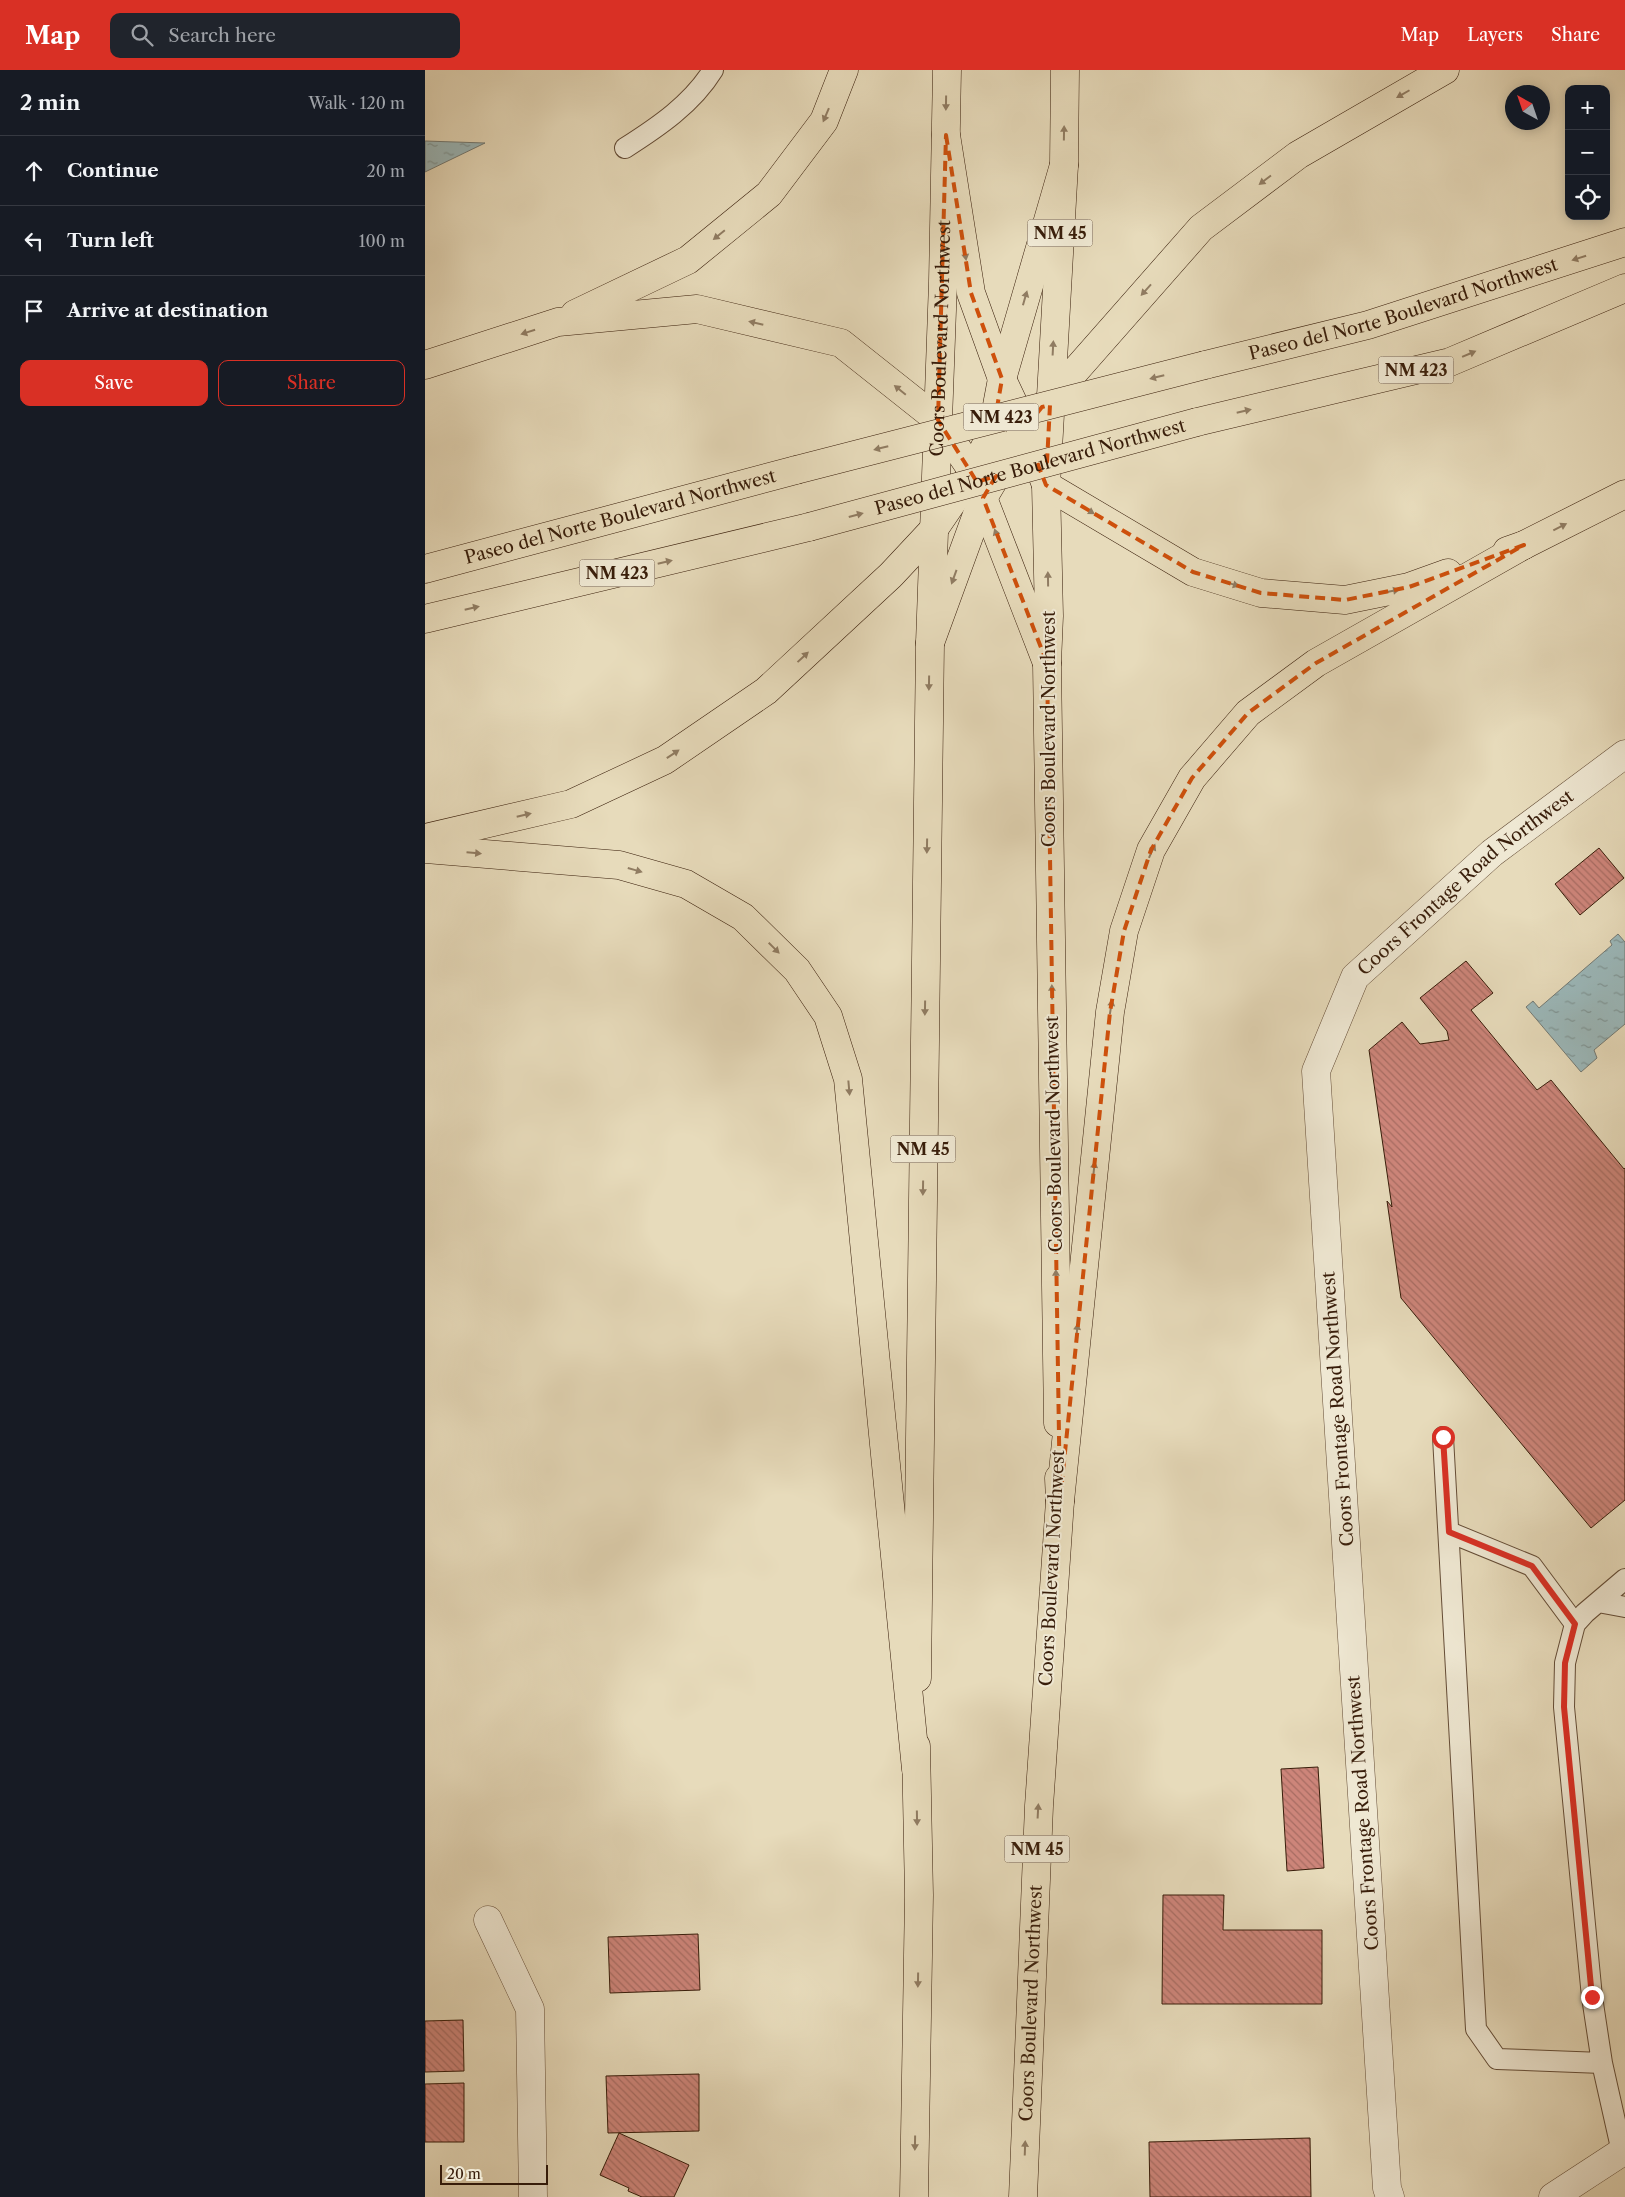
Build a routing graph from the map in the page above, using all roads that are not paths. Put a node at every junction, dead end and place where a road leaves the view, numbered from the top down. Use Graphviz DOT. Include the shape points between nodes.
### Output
graph roads {
  1 [pos="713,70"];
  2 [pos="844,70"];
  3 [pos="947,70"];
  4 [pos="1065,70"];
  5 [pos="1445,70"];
  6 [pos="946,135"];
  7 [pos="625,148"];
  8 [pos="1064,165"];
  9 [pos="1625,242"];
  10 [pos="1625,288"];
  11 [pos="559,322"];
  12 [pos="425,365"];
  13 [pos="1002,379"];
  14 [pos="1050,397"];
  15 [pos="938,420"];
  16 [pos="1025,428"];
  17 [pos="973,472"];
  18 [pos="1046,486"];
  19 [pos="1625,494"];
  20 [pos="983,498"];
  21 [pos="934,530"];
  22 [pos="1524,545"];
  23 [pos="425,569"];
  24 [pos="425,619"];
  25 [pos="930,642"];
  26 [pos="1047,663"];
  27 [pos="1625,754"];
  28 [pos="425,838"];
  29 [pos="425,848"];
  30 [pos="1443,1437"];
  31 [pos="1060,1501"];
  32 [pos="1449,1532"];
  33 [pos="1625,1579"];
  34 [pos="1598,1602"];
  35 [pos="1625,1607"];
  36 [pos="1575,1624"];
  37 [pos="916,1769"];
  38 [pos="489,1920"];
  39 [pos="1602,2062"];
  40 [pos="1624,2151"];
  41 [pos="533,2197"];
  42 [pos="915,2197"];
  43 [pos="1023,2197"];
  44 [pos="1390,2197"];
  45 [pos="1553,2197"];
  1 -- 7 [label="lane" via="681,108"];
  2 -- 11 [label="main road, one-way" via="824,121 769,194 688,260"];
  3 -- 6 [label="main road, Coors Boulevard Northwest / NM 45, one-way"];
  8 -- 4 [label="main road, Coors Boulevard Northwest / NM 45, one-way"];
  5 -- 14 [label="main road, one-way" via="1297,155 1201,228"];
  6 -- 13 [label="main road, one-way" via="971,293"];
  6 -- 15 [label="main road, Coors Boulevard Northwest / NM 45"];
  13 -- 8 [label="main road, one-way"];
  14 -- 8 [label="main road, Coors Boulevard Northwest / NM 45, one-way"];
  9 -- 23 [label="main road, Paseo del Norte Boulevard Northwest / NM 423, one-way, bridge" via="1368,325 796,470"];
  24 -- 10 [label="main road, Paseo del Norte Boulevard Northwest / NM 423, one-way, bridge" via="809,527 1197,422 1450,362"];
  11 -- 12 [label="main road, one-way"];
  15 -- 11 [label="main road, one-way" via="841,343 697,309"];
  13 -- 16 [label="main road"];
  13 -- 17 [label="main road" via="992,432"];
  14 -- 16 [label="main road"];
  14 -- 18 [label="main road, Coors Boulevard Northwest / NM 45"];
  15 -- 17 [label="main road"];
  15 -- 21 [label="main road, Coors Boulevard Northwest / NM 45"];
  16 -- 18 [label="main road"];
  16 -- 20 [label="main road"];
  17 -- 20 [label="main road"];
  17 -- 21 [label="main road"];
  18 -- 22 [label="main road, one-way" via="1193,572 1261,593 1345,600 1409,587"];
  26 -- 18 [label="main road, Coors Boulevard Northwest / NM 45, one-way"];
  22 -- 19 [label="main road, one-way"];
  20 -- 25 [label="main road, one-way"];
  26 -- 20 [label="main road, one-way"];
  21 -- 25 [label="main road, Coors Boulevard Northwest / NM 45"];
  28 -- 21 [label="main road, one-way" via="571,804 665,760 766,691 891,575"];
  31 -- 22 [label="main road, one-way" via="1110,1012 1124,931 1151,850 1192,778 1248,713 1315,663"];
  25 -- 37 [label="main road, Coors Boulevard Northwest / NM 45, one-way"];
  31 -- 26 [label="main road, Coors Boulevard Northwest / NM 45, one-way"];
  27 -- 44 [label="street, Coors Frontage Road Northwest" via="1492,854 1355,977 1316,1071"];
  29 -- 37 [label="main road, one-way" via="619,865 686,884 743,917 797,970 828,1016 848,1079"];
  30 -- 32 [label="lane"];
  43 -- 31 [label="main road, Coors Boulevard Northwest / NM 45, one-way" via="1039,1806"];
  32 -- 36 [label="lane" via="1532,1566"];
  32 -- 39 [label="lane" via="1476,2029 1497,2059"];
  33 -- 34 [label="lane"];
  34 -- 35 [label="lane"];
  34 -- 36 [label="lane"];
  36 -- 39 [label="lane" via="1565,1663 1564,1707 1592,1997"];
  37 -- 42 [label="main road, Coors Boulevard Northwest / NM 45, one-way" via="919,1895"];
  38 -- 41 [label="street" via="530,2009"];
  39 -- 40 [label="lane"];
  40 -- 45 [label="street"];
}
